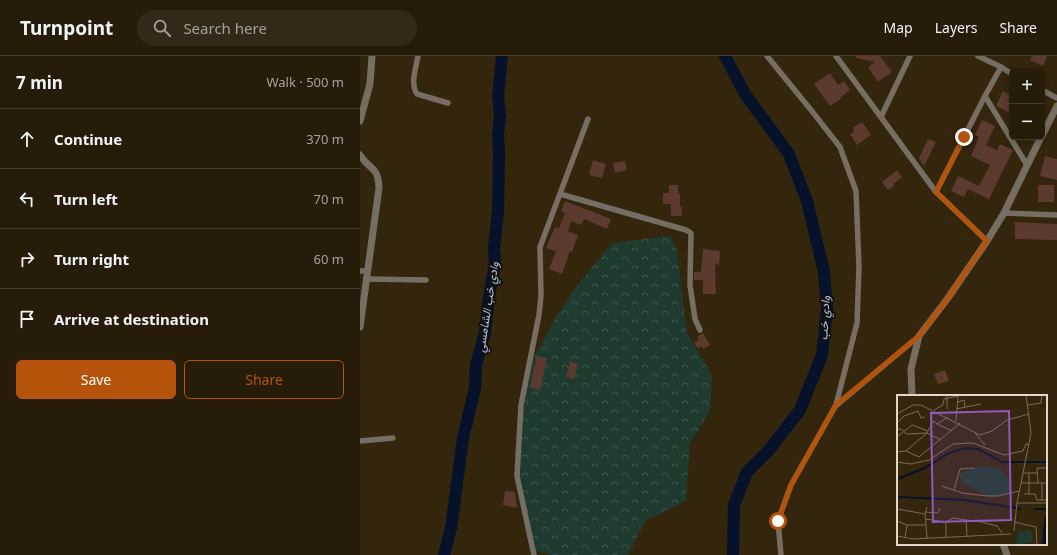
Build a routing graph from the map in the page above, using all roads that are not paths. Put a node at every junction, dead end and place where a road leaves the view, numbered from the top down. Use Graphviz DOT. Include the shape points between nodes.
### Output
graph roads {
  1 [pos="372,56"];
  2 [pos="418,56"];
  3 [pos="767,56"];
  4 [pos="836,56"];
  5 [pos="910,56"];
  6 [pos="978,56"];
  7 [pos="1000,67"];
  8 [pos="1009,72"];
  9 [pos="1045,92"];
  10 [pos="985,96"];
  11 [pos="1057,98"];
  12 [pos="448,103"];
  13 [pos="1057,106"];
  14 [pos="881,117"];
  15 [pos="588,118"];
  16 [pos="360,121"];
  17 [pos="1045,130"];
  18 [pos="1040,140"];
  19 [pos="360,155"];
  20 [pos="1027,165"];
  21 [pos="936,192"];
  22 [pos="560,194"];
  23 [pos="1004,213"];
  24 [pos="1057,214"];
  25 [pos="987,241"];
  26 [pos="363,271"];
  27 [pos="366,279"];
  28 [pos="426,280"];
  29 [pos="360,326"];
  30 [pos="700,330"];
  31 [pos="919,336"];
  32 [pos="912,395"];
  33 [pos="836,405"];
  34 [pos="393,438"];
  35 [pos="360,440"];
  36 [pos="1003,545"];
  37 [pos="534,555"];
  38 [pos="781,555"];
  39 [pos="1007,555"];
  1 -- 16 [label="street" via="370,84"];
  2 -- 12 [label="street" via="414,90 417,94"];
  3 -- 33 [label="street" via="840,148 856,191 859,267 857,324"];
  4 -- 14 [label="street"];
  5 -- 14 [label="street"];
  6 -- 7 [label="street"];
  7 -- 8 [label="street"];
  7 -- 10 [label="street"];
  9 -- 11 [label="street"];
  10 -- 20 [label="street"];
  10 -- 21 [label="street"];
  13 -- 17 [label="street"];
  14 -- 21 [label="street"];
  15 -- 22 [label="street"];
  18 -- 20 [label="street"];
  19 -- 26 [label="street" via="378,176 377,206"];
  20 -- 23 [label="street"];
  21 -- 25 [label="street"];
  22 -- 30 [label="street" via="691,233 690,285 695,319"];
  22 -- 37 [label="street" via="540,247 540,315 521,405 517,476"];
  23 -- 24 [label="street"];
  23 -- 25 [label="street"];
  25 -- 31 [label="street"];
  26 -- 27 [label="street"];
  27 -- 28 [label="street"];
  27 -- 29 [label="street"];
  31 -- 32 [label="street" via="911,369"];
  31 -- 33 [label="street"];
  33 -- 38 [label="street" via="791,485 778,521"];
  34 -- 35 [label="street"];
  36 -- 39 [label="street"];
}
